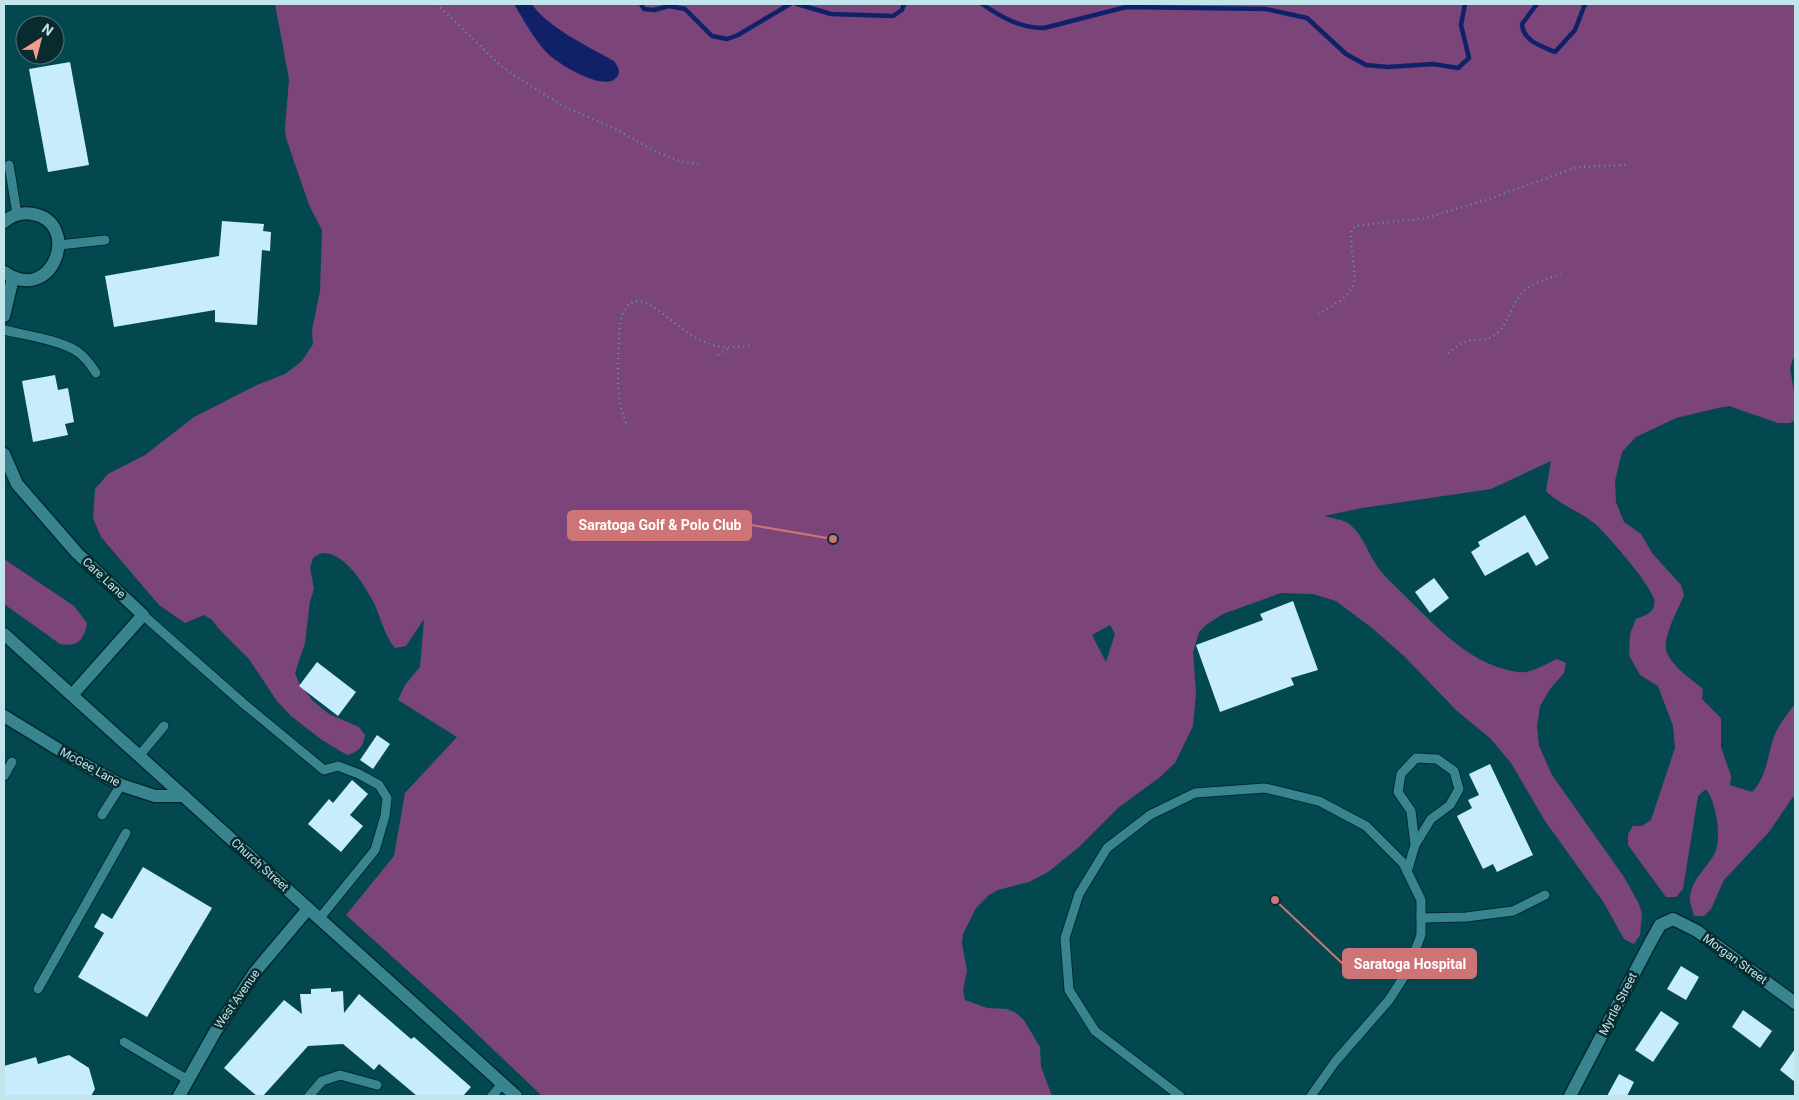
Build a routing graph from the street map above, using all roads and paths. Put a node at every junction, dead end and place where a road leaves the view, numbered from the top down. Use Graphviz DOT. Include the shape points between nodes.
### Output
graph roads {
  1 [pos="437,4"];
  2 [pos="9,165"];
  3 [pos="702,165"];
  4 [pos="1625,165"];
  5 [pos="17,214"];
  6 [pos="4,222"];
  7 [pos="105,240"];
  8 [pos="59,245"];
  9 [pos="1561,274"];
  10 [pos="8,275"];
  11 [pos="1318,314"];
  12 [pos="4,316"];
  13 [pos="4,330"];
  14 [pos="752,345"];
  15 [pos="730,348"];
  16 [pos="1448,352"];
  17 [pos="718,355"];
  18 [pos="96,373"];
  19 [pos="626,423"];
  20 [pos="4,454"];
  21 [pos="143,615"];
  22 [pos="4,634"];
  23 [pos="72,695"];
  24 [pos="4,716"];
  25 [pos="164,726"];
  26 [pos="139,756"];
  27 [pos="12,762"];
  28 [pos="4,776"];
  29 [pos="121,785"];
  30 [pos="184,796"];
  31 [pos="102,815"];
  32 [pos="126,832"];
  33 [pos="1415,845"];
  34 [pos="1407,872"];
  35 [pos="1545,894"];
  36 [pos="308,909"];
  37 [pos="318,918"];
  38 [pos="1421,918"];
  39 [pos="1673,919"];
  40 [pos="38,989"];
  41 [pos="1795,1003"];
  42 [pos="124,1042"];
  43 [pos="188,1080"];
  44 [pos="502,1084"];
  45 [pos="377,1085"];
  46 [pos="179,1096"];
  47 [pos="309,1096"];
  48 [pos="492,1096"];
  49 [pos="516,1096"];
  50 [pos="1180,1096"];
  51 [pos="1311,1096"];
  52 [pos="1570,1096"];
  1 -- 3 [label="path" via="500,65 563,106 618,130 654,151"];
  2 -- 5 [label="lane"];
  4 -- 11 [label="path" via="1577,167 1426,218 1356,226 1351,234 1354,287 1340,302"];
  5 -- 6 [label="street"];
  5 -- 8 [label="street" via="37,215 45,220 52,226"];
  7 -- 8 [label="lane"];
  8 -- 10 [label="street" via="58,256 46,274 30,280"];
  9 -- 16 [label="path" via="1541,280 1523,291 1495,334 1486,339 1465,342"];
  10 -- 12 [label="street"];
  13 -- 18 [label="lane" via="50,340 78,352"];
  14 -- 15 [label="path"];
  15 -- 17 [label="path"];
  15 -- 19 [label="path" via="689,334 648,304 638,301 629,305 622,312 620,323 617,376"];
  20 -- 21 [label="street, Care Lane" via="17,484 77,553"];
  21 -- 23 [label="street"];
  21 -- 37 [label="lane" via="324,770 338,766 359,774 379,786 387,798 386,816 375,850"];
  22 -- 23 [label="street, Church Street"];
  23 -- 26 [label="street, Church Street"];
  24 -- 29 [label="street, McGee Lane"];
  25 -- 26 [label="lane"];
  26 -- 30 [label="street, Church Street"];
  27 -- 28 [label="lane"];
  29 -- 30 [label="street, McGee Lane" via="155,796"];
  29 -- 31 [label="lane"];
  30 -- 36 [label="street, Church Street"];
  32 -- 40 [label="lane"];
  33 -- 33 [label="lane" via="1431,819 1450,805 1459,789 1454,771 1437,758 1416,758 1401,774 1398,792 1411,811"];
  33 -- 34 [label="lane"];
  34 -- 38 [label="lane" via="1421,900"];
  34 -- 50 [label="lane" via="1403,863 1366,826 1319,801 1265,788 1195,793 1150,815 1107,848 1079,894 1065,938 1069,990 1095,1032"];
  35 -- 38 [label="lane" via="1513,912"];
  36 -- 37 [label="street, Church Street"];
  36 -- 43 [label="street, West Avenue" via="255,972"];
  37 -- 44 [label="street, Church Street"];
  38 -- 51 [label="lane" via="1421,935 1407,972 1389,1000 1335,1062"];
  39 -- 41 [label="street, Morgan Street" via="1697,931"];
  39 -- 52 [label="street, Myrtle Street" via="1660,925 1653,937"];
  42 -- 43 [label="lane"];
  43 -- 46 [label="street, West Avenue"];
  44 -- 48 [label="lane"];
  44 -- 49 [label="street, Church Street"];
  45 -- 47 [label="lane" via="340,1075 322,1081"];
}
